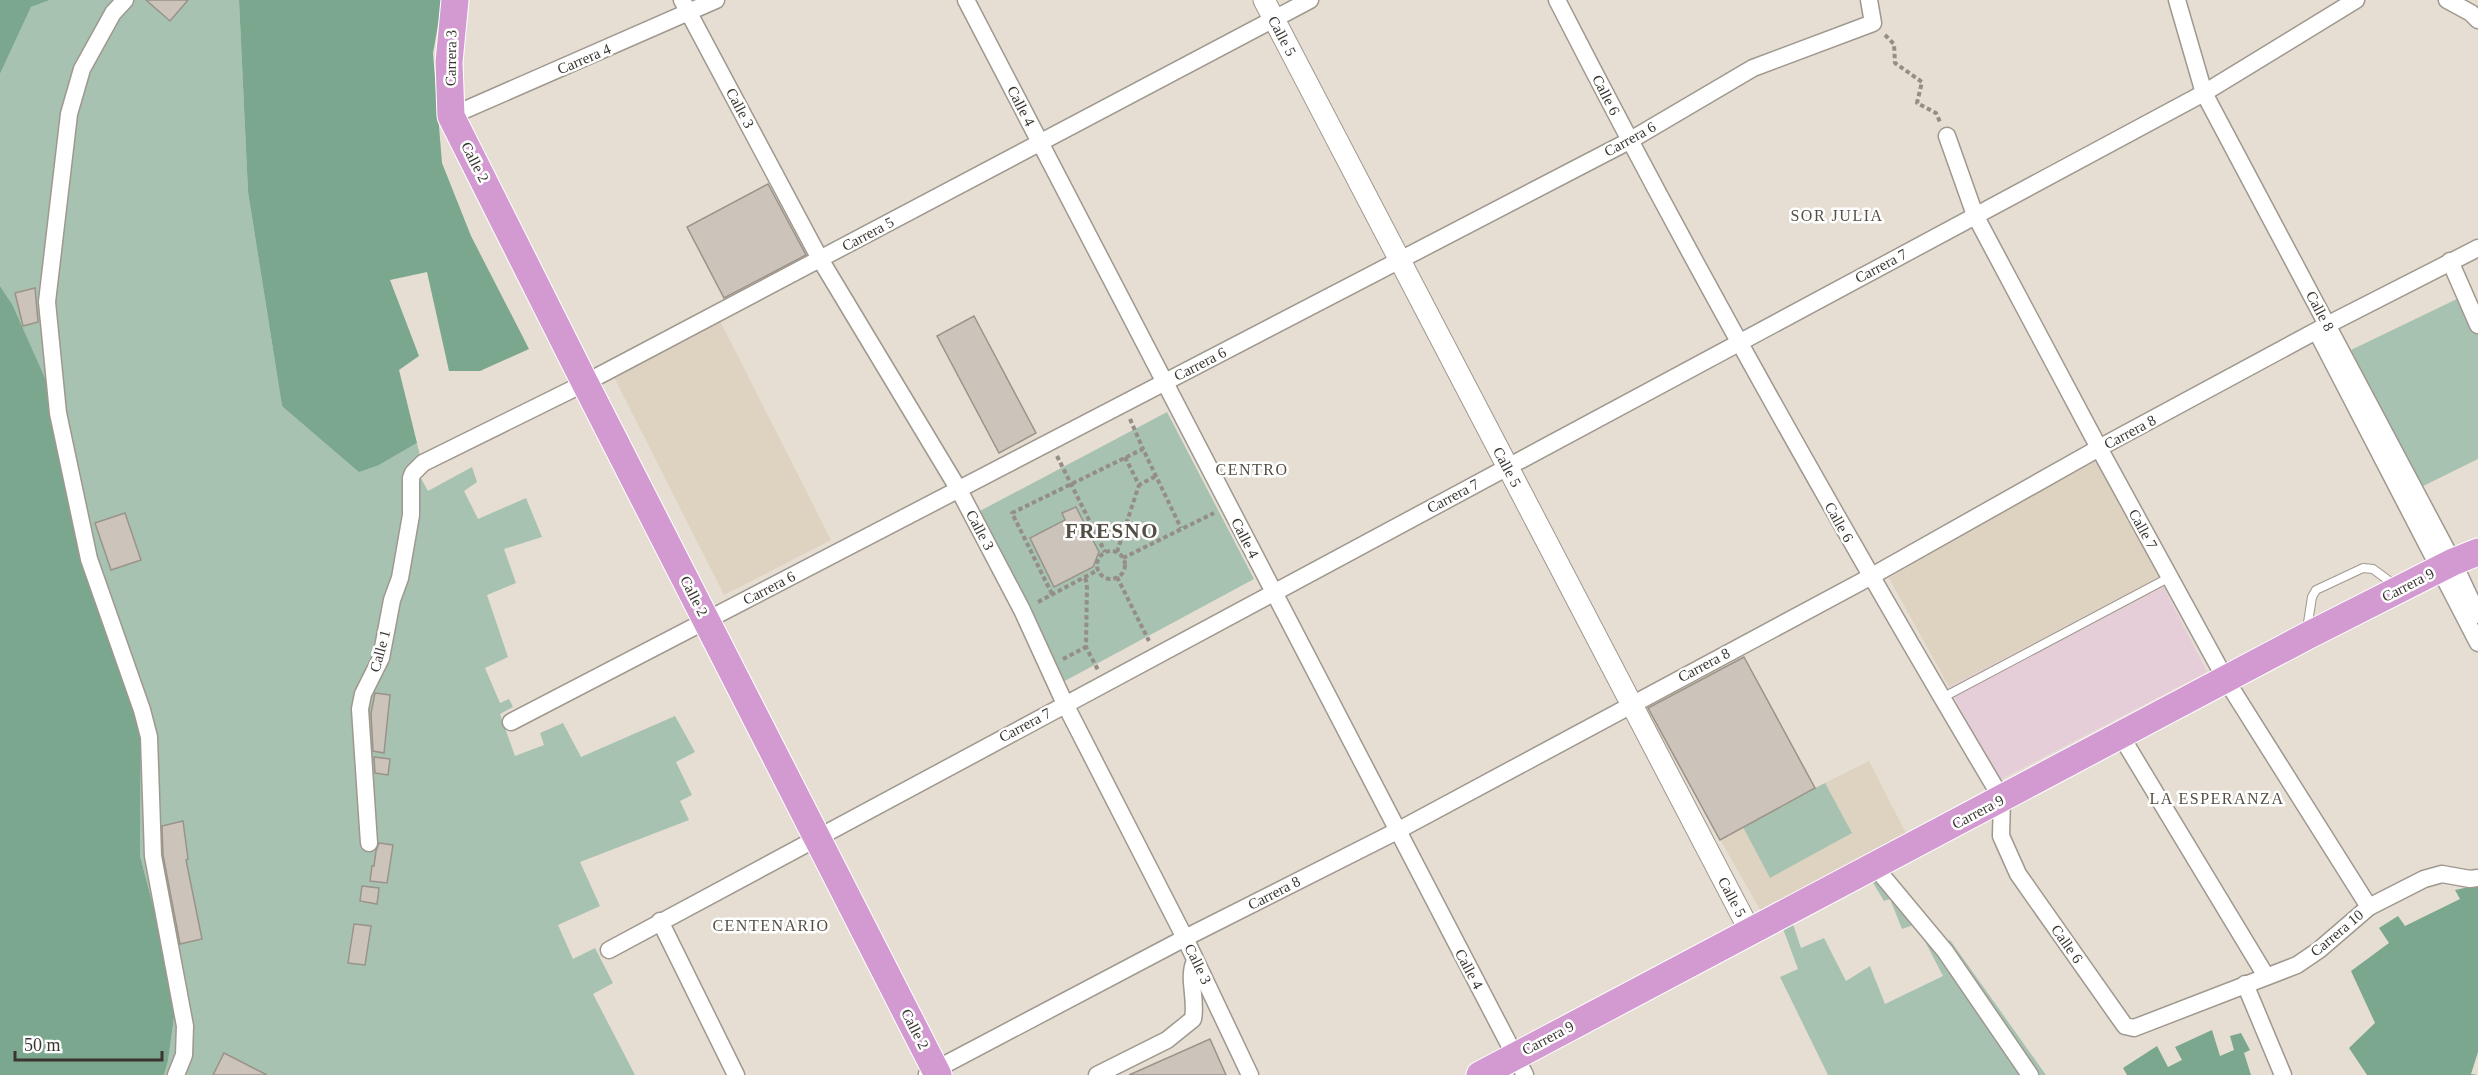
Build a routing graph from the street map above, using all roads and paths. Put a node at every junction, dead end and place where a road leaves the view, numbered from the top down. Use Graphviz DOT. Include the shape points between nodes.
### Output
graph roads {
  1 [pos="125,0"];
  2 [pos="455,0"];
  3 [pos="716,0"];
  4 [pos="966,0"];
  5 [pos="1264,0"];
  6 [pos="1310,0"];
  7 [pos="1557,0"];
  8 [pos="2177,0"];
  9 [pos="2356,0"];
  10 [pos="2447,0"];
  11 [pos="1869,2"];
  12 [pos="686,7"];
  13 [pos="1274,20"];
  14 [pos="2478,20"];
  15 [pos="1873,23"];
  16 [pos="2204,93"];
  17 [pos="452,116"];
  18 [pos="1947,136"];
  19 [pos="1629,141"];
  20 [pos="1040,143"];
  21 [pos="1975,215"];
  22 [pos="2478,248"];
  23 [pos="820,259"];
  24 [pos="1399,260"];
  25 [pos="2450,261"];
  26 [pos="2478,325"];
  27 [pos="2322,328"];
  28 [pos="1738,343"];
  29 [pos="1165,382"];
  30 [pos="585,383"];
  31 [pos="1124,404"];
  32 [pos="1050,442"];
  33 [pos="2099,448"];
  34 [pos="1143,449"];
  35 [pos="1125,457"];
  36 [pos="423,463"];
  37 [pos="1507,467"];
  38 [pos="1156,476"];
  39 [pos="1072,484"];
  40 [pos="1139,485"];
  41 [pos="958,490"];
  42 [pos="1228,506"];
  43 [pos="1181,528"];
  44 [pos="1105,552"];
  45 [pos="1117,552"];
  46 [pos="2478,552"];
  47 [pos="1124,558"];
  48 [pos="2447,565"];
  49 [pos="1098,570"];
  50 [pos="1117,577"];
  51 [pos="1870,577"];
  52 [pos="2170,577"];
  53 [pos="1085,578"];
  54 [pos="2400,588"];
  55 [pos="1273,592"];
  56 [pos="1052,594"];
  57 [pos="1022,610"];
  58 [pos="2478,615"];
  59 [pos="706,621"];
  60 [pos="2307,636"];
  61 [pos="2478,643"];
  62 [pos="1086,647"];
  63 [pos="1156,655"];
  64 [pos="1049,667"];
  65 [pos="2226,680"];
  66 [pos="1104,683"];
  67 [pos="1942,698"];
  68 [pos="1065,704"];
  69 [pos="1631,704"];
  70 [pos="511,723"];
  71 [pos="2121,736"];
  72 [pos="2002,799"];
  73 [pos="1397,831"];
  74 [pos="816,837"];
  75 [pos="369,843"];
  76 [pos="1875,867"];
  77 [pos="2478,878"];
  78 [pos="2369,907"];
  79 [pos="660,921"];
  80 [pos="1751,933"];
  81 [pos="1185,938"];
  82 [pos="609,950"];
  83 [pos="1196,960"];
  84 [pos="2266,976"];
  85 [pos="2245,984"];
  86 [pos="2130,1029"];
  87 [pos="1520,1066"];
  88 [pos="933,1073"];
  89 [pos="176,1075"];
  90 [pos="736,1075"];
  91 [pos="1097,1075"];
  92 [pos="1250,1075"];
  93 [pos="1480,1075"];
  94 [pos="2030,1075"];
  95 [pos="2283,1075"];
  1 -- 89 [label="street" via="113,13 81,69 69,114 47,302 58,413 88,559 149,737 153,856 185,1026 184,1055"];
  2 -- 17 [label="highway, Carrera 3" via="449,62"];
  3 -- 12 [label="street, Carrera 4"];
  4 -- 20 [label="street, Calle 4"];
  5 -- 13 [label="street, Calle 5"];
  6 -- 13 [label="street, Carrera 5"];
  7 -- 19 [label="street, Calle 6"];
  8 -- 16 [label="street, Calle 8"];
  9 -- 16 [label="street, Carrera 7"];
  10 -- 14 [label="street"];
  11 -- 15 [label="street"];
  12 -- 17 [label="street, Carrera 4"];
  12 -- 23 [label="street, Calle 3"];
  13 -- 20 [label="street, Carrera 5"];
  13 -- 24 [label="street, Calle 5"];
  15 -- 18 [label="path" via="1894,44 1895,63 1922,82 1917,103 1936,112"];
  15 -- 19 [label="street, Carrera 6" via="1753,68"];
  16 -- 21 [label="street, Carrera 7"];
  16 -- 27 [label="street, Calle 8"];
  17 -- 30 [label="highway, Calle 2"];
  18 -- 21 [label="street, Calle 7"];
  19 -- 24 [label="street, Carrera 6"];
  19 -- 28 [label="street, Calle 6"];
  20 -- 23 [label="street, Carrera 5"];
  20 -- 29 [label="street, Calle 4"];
  21 -- 28 [label="street, Carrera 7"];
  21 -- 33 [label="street, Calle 7"];
  22 -- 25 [label="street, Carrera 8"];
  23 -- 30 [label="street, Carrera 5"];
  23 -- 41 [label="street, Calle 3"];
  24 -- 29 [label="street, Carrera 6"];
  24 -- 37 [label="street, Calle 5"];
  25 -- 26 [label="street"];
  25 -- 27 [label="street, Carrera 8"];
  27 -- 33 [label="street, Carrera 8"];
  27 -- 48 [label="street, Calle 8"];
  28 -- 37 [label="street, Carrera 7"];
  28 -- 51 [label="street, Calle 6"];
  29 -- 31 [label="street, Carrera 6"];
  29 -- 42 [label="street, Calle 4"];
  30 -- 36 [label="street, Carrera 5"];
  30 -- 59 [label="highway, Calle 2"];
  31 -- 32 [label="street, Carrera 6"];
  31 -- 34 [label="path"];
  32 -- 39 [label="path"];
  32 -- 41 [label="street, Carrera 6"];
  33 -- 51 [label="street, Carrera 8"];
  33 -- 52 [label="street, Calle 7"];
  34 -- 35 [label="path"];
  34 -- 38 [label="path"];
  35 -- 39 [label="path"];
  35 -- 40 [label="path"];
  36 -- 75 [label="street, Calle 1" via="411,478 411,515 400,578 381,658 360,709"];
  37 -- 55 [label="street, Carrera 7"];
  37 -- 69 [label="street, Calle 5"];
  38 -- 40 [label="path"];
  38 -- 43 [label="path"];
  39 -- 44 [label="path"];
  39 -- 56 [label="path" via="1012,513"];
  40 -- 45 [label="path"];
  41 -- 57 [label="street, Calle 3"];
  41 -- 59 [label="street, Carrera 6"];
  42 -- 43 [label="path"];
  42 -- 55 [label="street, Calle 4"];
  43 -- 47 [label="path"];
  44 -- 45 [label="path"];
  44 -- 49 [label="path" via="1098,560"];
  45 -- 47 [label="path"];
  46 -- 48 [label="highway, Carrera 9"];
  47 -- 50 [label="path" via="1124,569"];
  48 -- 54 [label="highway, Carrera 9"];
  48 -- 58 [label="street, Calle 8"];
  48 -- 61 [label="street, Calle 8"];
  49 -- 50 [label="path" via="1106,578"];
  49 -- 53 [label="path"];
  50 -- 63 [label="path"];
  51 -- 67 [label="street, Calle 6"];
  51 -- 69 [label="street, Carrera 8"];
  52 -- 65 [label="street, Calle 7"];
  52 -- 67 [label="lane"];
  53 -- 56 [label="path"];
  53 -- 62 [label="path"];
  54 -- 60 [label="highway, Carrera 9"];
  54 -- 60 [label="lane" via="2373,569 2363,568 2316,590"];
  55 -- 63 [label="street, Carrera 7"];
  55 -- 73 [label="street, Calle 4"];
  56 -- 57 [label="path"];
  57 -- 64 [label="street, Calle 3"];
  59 -- 70 [label="street, Carrera 6"];
  59 -- 74 [label="highway, Calle 2"];
  60 -- 65 [label="highway, Carrera 9"];
  62 -- 64 [label="path"];
  62 -- 66 [label="path"];
  63 -- 66 [label="street, Carrera 7"];
  64 -- 68 [label="street, Calle 3"];
  65 -- 71 [label="highway, Carrera 9"];
  65 -- 78 [label="street, Calle 7"];
  66 -- 68 [label="street, Carrera 7"];
  67 -- 72 [label="street, Calle 6"];
  68 -- 74 [label="street, Carrera 7"];
  68 -- 81 [label="street, Calle 3"];
  69 -- 73 [label="street, Carrera 8"];
  69 -- 80 [label="street, Calle 5"];
  71 -- 72 [label="highway, Carrera 9"];
  71 -- 84 [label="street"];
  72 -- 76 [label="highway, Carrera 9"];
  72 -- 86 [label="street, Calle 6" via="2001,836 2018,874"];
  73 -- 81 [label="street, Carrera 8"];
  73 -- 87 [label="street, Calle 4"];
  74 -- 79 [label="street, Carrera 7"];
  74 -- 88 [label="highway, Calle 2"];
  76 -- 80 [label="highway, Carrera 9"];
  76 -- 94 [label="street" via="1945,951"];
  77 -- 78 [label="street, Carrera 10" via="2442,874"];
  78 -- 84 [label="street, Carrera 10" via="2304,960"];
  79 -- 82 [label="street, Carrera 7"];
  79 -- 90 [label="street"];
  80 -- 87 [label="highway, Carrera 9"];
  81 -- 83 [label="street, Calle 3"];
  81 -- 88 [label="street, Carrera 8"];
  83 -- 91 [label="street" via="1191,971 1195,992 1193,1019 1167,1040"];
  83 -- 92 [label="street, Calle 3"];
  84 -- 85 [label="street, Carrera 10"];
  85 -- 86 [label="street, Carrera 10"];
  85 -- 95 [label="street"];
  87 -- 93 [label="highway, Carrera 9"];
}
